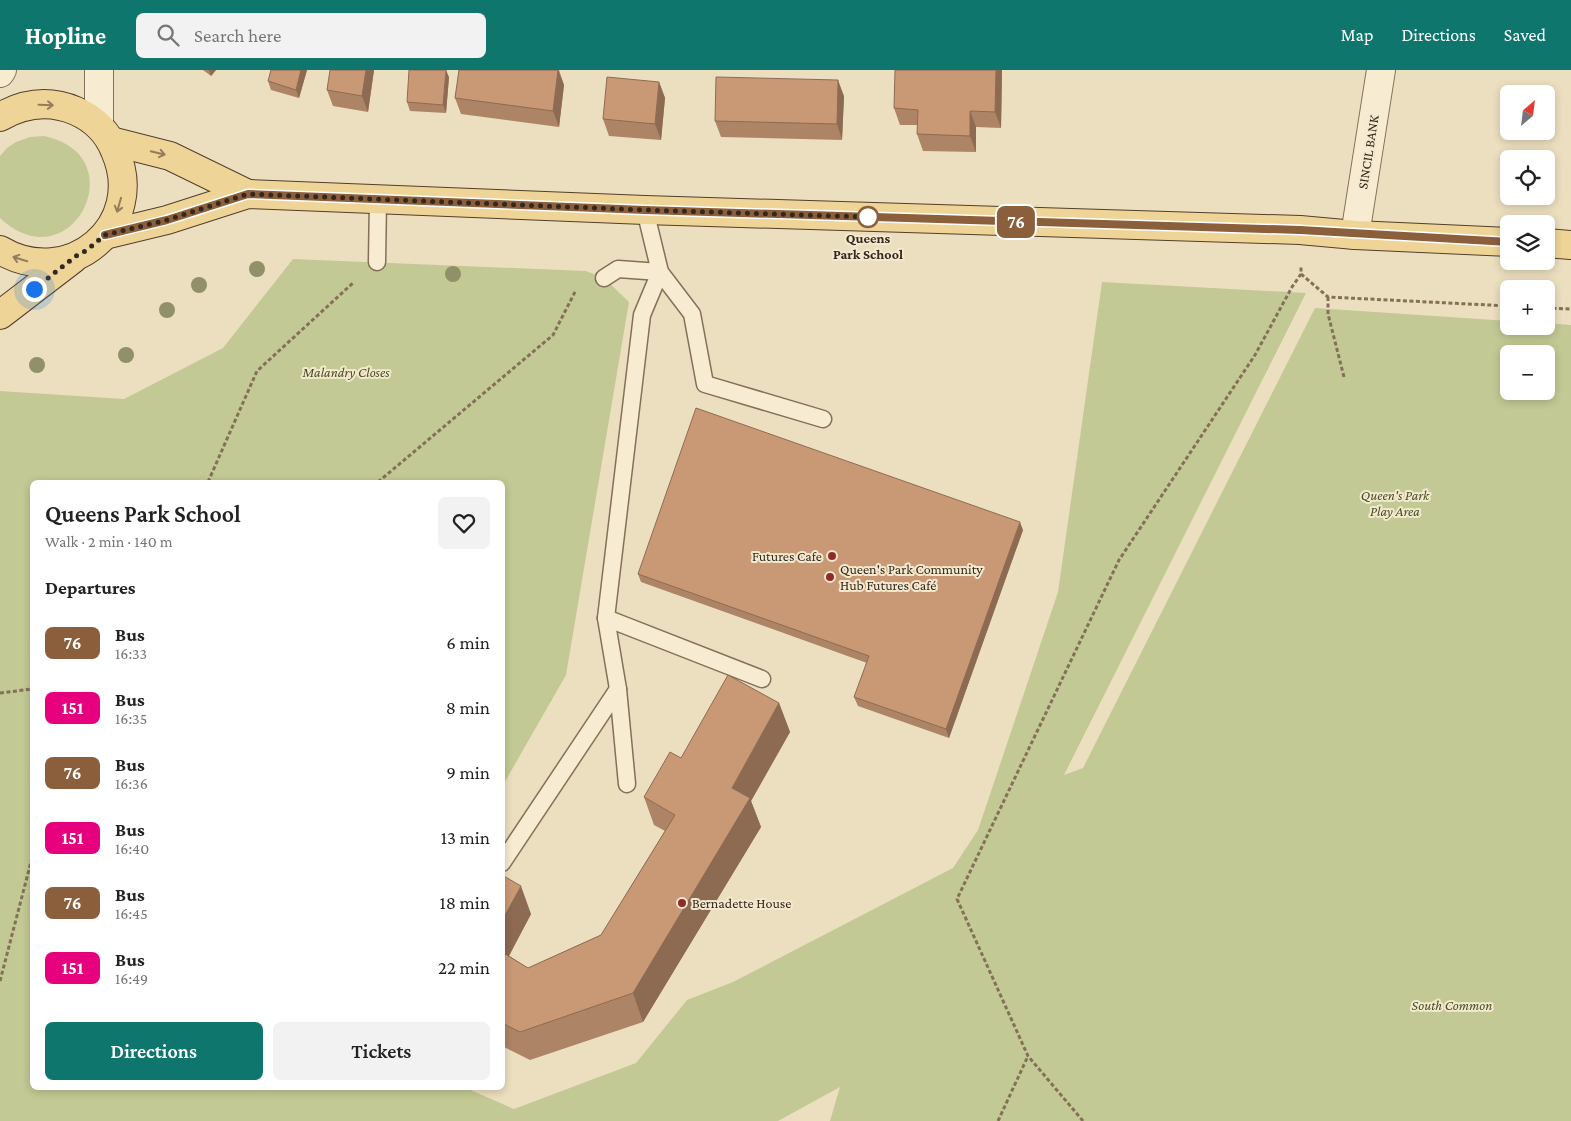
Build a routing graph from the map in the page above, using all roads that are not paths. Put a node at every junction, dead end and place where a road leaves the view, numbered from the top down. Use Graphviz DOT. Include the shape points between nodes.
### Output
graph roads {
  1 [pos="99,70"];
  2 [pos="1381,70"];
  3 [pos="0,116"];
  4 [pos="105,133"];
  5 [pos="248,194"];
  6 [pos="378,199"];
  7 [pos="645,210"];
  8 [pos="1355,234"];
  9 [pos="105,235"];
  10 [pos="1500,242"];
  11 [pos="1555,244"];
  12 [pos="1571,245"];
  13 [pos="0,250"];
  14 [pos="76,256"];
  15 [pos="377,262"];
  16 [pos="660,272"];
  17 [pos="604,278"];
  18 [pos="0,315"];
  19 [pos="823,418"];
  20 [pos="606,618"];
  21 [pos="762,679"];
  22 [pos="618,690"];
  23 [pos="627,784"];
  24 [pos="505,859"];
  1 -- 4 [label="street"];
  2 -- 8 [label="street, SINCIL BANK"];
  3 -- 4 [label="main road, one-way" via="17,108 51,104 84,115"];
  4 -- 5 [label="main road, one-way" via="170,156"];
  4 -- 9 [label="main road, one-way" via="119,160 123,179 122,199"];
  5 -- 6 [label="main road"];
  5 -- 9 [label="main road" via="167,220"];
  6 -- 7 [label="main road"];
  6 -- 15 [label="lane"];
  7 -- 8 [label="main road"];
  7 -- 16 [label="lane"];
  8 -- 10 [label="main road"];
  9 -- 14 [label="main road"];
  11 -- 12 [label="main road"];
  14 -- 13 [label="main road, one-way" via="39,263 24,261"];
  14 -- 18 [label="main road"];
  16 -- 17 [label="lane" via="618,269"];
  16 -- 19 [label="lane" via="692,314 705,384"];
  16 -- 20 [label="lane" via="642,315"];
  20 -- 21 [label="lane"];
  20 -- 22 [label="lane"];
  22 -- 23 [label="lane"];
  22 -- 24 [label="lane"];
}
